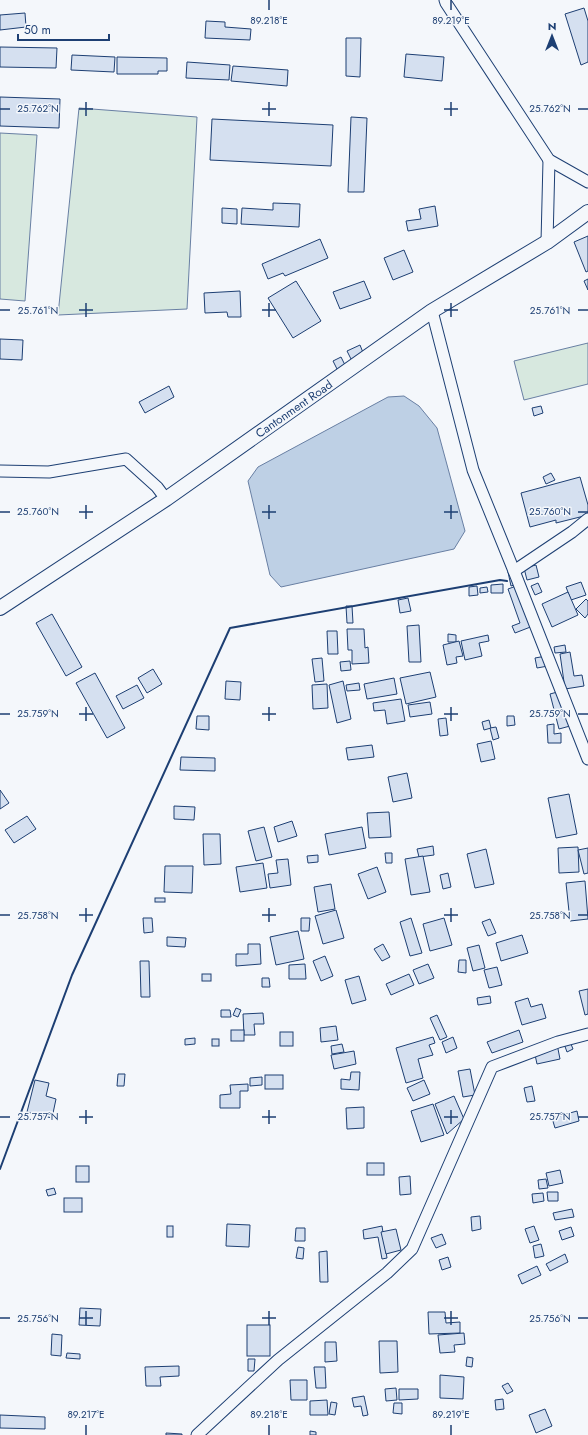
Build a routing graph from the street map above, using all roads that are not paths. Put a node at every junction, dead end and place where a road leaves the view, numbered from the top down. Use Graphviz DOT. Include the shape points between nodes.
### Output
graph roads {
  1 [pos="445,0"];
  2 [pos="549,160"];
  3 [pos="588,182"];
  4 [pos="588,212"];
  5 [pos="547,242"];
  6 [pos="432,311"];
  7 [pos="0,471"];
  8 [pos="166,499"];
  9 [pos="588,519"];
  10 [pos="514,571"];
  11 [pos="0,608"];
  12 [pos="588,759"];
  13 [pos="588,1034"];
  14 [pos="197,1435"];
  1 -- 2 [label="street"];
  2 -- 3 [label="street"];
  2 -- 5 [label="street"];
  4 -- 5 [label="street, Cantonment Road"];
  5 -- 6 [label="street, Cantonment Road"];
  6 -- 8 [label="street, Cantonment Road"];
  6 -- 10 [label="street" via="473,470"];
  7 -- 8 [label="street" via="50,472 126,459 157,487"];
  8 -- 11 [label="street, Cantonment Road"];
  9 -- 10 [label="street"];
  10 -- 12 [label="street"];
  13 -- 14 [label="street" via="558,1042 492,1067 412,1249 388,1273 278,1360"];
}
